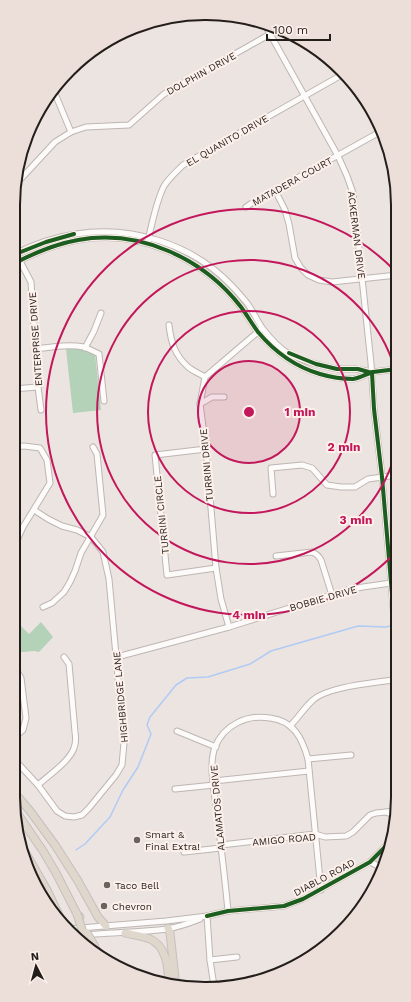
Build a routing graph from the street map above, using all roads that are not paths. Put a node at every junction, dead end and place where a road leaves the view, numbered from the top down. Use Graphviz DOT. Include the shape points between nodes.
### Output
graph roads {
  1 [pos="269,31"];
  2 [pos="270,34"];
  3 [pos="338,77"];
  4 [pos="305,95"];
  5 [pos="56,96"];
  6 [pos="72,132"];
  7 [pos="377,134"];
  8 [pos="338,156"];
  9 [pos="23,176"];
  10 [pos="275,190"];
  11 [pos="246,207"];
  12 [pos="148,241"];
  13 [pos="20,253"];
  14 [pos="20,260"];
  15 [pos="391,276"];
  16 [pos="362,278"];
  17 [pos="101,313"];
  18 [pos="169,325"];
  19 [pos="263,328"];
  20 [pos="258,332"];
  21 [pos="85,348"];
  22 [pos="35,349"];
  23 [pos="391,370"];
  24 [pos="372,373"];
  25 [pos="205,377"];
  26 [pos="38,387"];
  27 [pos="20,388"];
  28 [pos="224,397"];
  29 [pos="104,401"];
  30 [pos="200,404"];
  31 [pos="41,410"];
  32 [pos="20,446"];
  33 [pos="93,447"];
  34 [pos="206,449"];
  35 [pos="391,476"];
  36 [pos="382,477"];
  37 [pos="273,494"];
  38 [pos="34,510"];
  39 [pos="20,533"];
  40 [pos="91,537"];
  41 [pos="276,556"];
  42 [pos="216,568"];
  43 [pos="391,583"];
  44 [pos="332,596"];
  45 [pos="43,607"];
  46 [pos="229,626"];
  47 [pos="64,657"];
  48 [pos="117,658"];
  49 [pos="20,676"];
  50 [pos="391,680"];
  51 [pos="290,726"];
  52 [pos="177,731"];
  53 [pos="20,733"];
  54 [pos="216,747"];
  55 [pos="351,756"];
  56 [pos="308,759"];
  57 [pos="20,766"];
  58 [pos="309,771"];
  59 [pos="214,783"];
  60 [pos="38,785"];
  61 [pos="175,789"];
  62 [pos="20,799"];
  63 [pos="386,812"];
  64 [pos="391,812"];
  65 [pos="390,814"];
  66 [pos="22,820"];
  67 [pos="316,834"];
  68 [pos="221,846"];
  69 [pos="384,848"];
  70 [pos="184,852"];
  71 [pos="370,862"];
  72 [pos="377,866"];
  73 [pos="35,869"];
  74 [pos="321,890"];
  75 [pos="52,902"];
  76 [pos="228,911"];
  77 [pos="207,916"];
  78 [pos="166,920"];
  79 [pos="106,926"];
  80 [pos="75,928"];
  81 [pos="168,928"];
  82 [pos="125,933"];
  83 [pos="82,935"];
  84 [pos="88,940"];
  85 [pos="237,957"];
  86 [pos="210,960"];
  87 [pos="168,978"];
  88 [pos="175,979"];
  89 [pos="213,982"];
  1 -- 2 [label="street, ACKERMAN DRIVE"];
  2 -- 4 [label="street, ACKERMAN DRIVE"];
  2 -- 6 [label="street, DOLPHIN DRIVE" via="164,94 128,125 86,127"];
  3 -- 4 [label="street, EL QUANITO DRIVE"];
  4 -- 8 [label="street, ACKERMAN DRIVE"];
  4 -- 12 [label="street, EL QUANITO DRIVE" via="183,165 171,176 160,197"];
  5 -- 6 [label="street"];
  6 -- 9 [label="street, DOLPHIN DRIVE" via="55,142"];
  7 -- 8 [label="street, MATADERA COURT"];
  8 -- 10 [label="street, MATADERA COURT"];
  8 -- 16 [label="street, ACKERMAN DRIVE" via="353,193"];
  10 -- 11 [label="street, MATADERA COURT"];
  10 -- 16 [label="street" via="285,210 295,258 301,268 319,280 332,282"];
  12 -- 13 [label="street" via="129,234 76,234 46,242"];
  12 -- 14 [label="street" via="88,239 55,246"];
  12 -- 19 [label="street" via="172,245 209,265 231,284"];
  12 -- 20 [label="street" via="205,271 242,307"];
  14 -- 22 [label="street, ENTERPRISE DRIVE" via="31,282"];
  15 -- 16 [label="street"];
  16 -- 24 [label="street, ACKERMAN DRIVE"];
  17 -- 21 [label="street"];
  18 -- 25 [label="street" via="171,340 177,354 189,368"];
  19 -- 20 [label="street"];
  19 -- 24 [label="street" via="275,342 296,357 337,369 358,369"];
  20 -- 24 [label="street" via="283,356 320,374 353,378"];
  20 -- 25 [label="street"];
  21 -- 22 [label="street" via="63,346"];
  21 -- 29 [label="street" via="99,354"];
  22 -- 26 [label="street, ENTERPRISE DRIVE"];
  23 -- 24 [label="street"];
  24 -- 36 [label="street"];
  25 -- 30 [label="street, TURRINI DRIVE"];
  26 -- 27 [label="street"];
  26 -- 31 [label="street, ENTERPRISE DRIVE"];
  28 -- 30 [label="street" via="212,397"];
  30 -- 34 [label="street, TURRINI DRIVE"];
  32 -- 38 [label="street" via="40,448 47,460 50,483"];
  33 -- 40 [label="street" via="97,454 103,515"];
  34 -- 42 [label="street, TURRINI DRIVE"];
  34 -- 42 [label="street, TURRINI CIRCLE" via="155,455 167,575"];
  35 -- 36 [label="street"];
  36 -- 37 [label="street" via="368,479 355,487 341,487 327,485 312,468 302,465 271,468"];
  36 -- 43 [label="street"];
  38 -- 39 [label="street"];
  38 -- 40 [label="street, HIGHBRIDGE LANE" via="48,520"];
  40 -- 45 [label="street" via="64,592"];
  40 -- 48 [label="street, HIGHBRIDGE LANE" via="103,552 109,579"];
  41 -- 44 [label="street" via="312,552 317,554"];
  42 -- 46 [label="street, TURRINI DRIVE"];
  43 -- 44 [label="street, BOBBIE DRIVE" via="347,590"];
  44 -- 46 [label="street, BOBBIE DRIVE"];
  46 -- 48 [label="street, BOBBIE DRIVE"];
  47 -- 60 [label="street" via="69,664 76,740 66,761"];
  48 -- 60 [label="street, HIGHBRIDGE LANE" via="124,743 122,764 116,775 85,813 74,817 65,816 57,811"];
  49 -- 53 [label="street" via="26,718"];
  50 -- 51 [label="street" via="341,688 320,695"];
  51 -- 54 [label="street, ALAMATOS DRIVE" via="281,720 262,716 246,719 224,733"];
  51 -- 56 [label="street, ALAMATOS DRIVE" via="297,733"];
  52 -- 54 [label="street"];
  54 -- 59 [label="street, ALAMATOS DRIVE" via="213,757"];
  55 -- 56 [label="street"];
  56 -- 58 [label="street, ALAMATOS DRIVE"];
  57 -- 60 [label="street, HIGHBRIDGE LANE"];
  58 -- 59 [label="street"];
  58 -- 67 [label="street, ALAMATOS DRIVE"];
  59 -- 61 [label="street"];
  59 -- 68 [label="street, ALAMATOS DRIVE"];
  62 -- 79 [label="highway" via="55,845"];
  63 -- 64 [label="street, AMIGO ROAD"];
  63 -- 65 [label="street"];
  63 -- 67 [label="street, AMIGO ROAD" via="370,815 346,836 326,837"];
  66 -- 84 [label="highway, bridge" via="56,873 79,916"];
  67 -- 68 [label="street, AMIGO ROAD"];
  67 -- 74 [label="street, ALAMATOS DRIVE"];
  68 -- 70 [label="street, AMIGO ROAD"];
  68 -- 76 [label="street, ALAMATOS DRIVE"];
  69 -- 71 [label="street, DIABLO ROAD"];
  71 -- 72 [label="street"];
  71 -- 74 [label="street, DIABLO ROAD"];
  73 -- 75 [label="highway"];
  74 -- 76 [label="street, DIABLO ROAD" via="284,906"];
  76 -- 77 [label="street, DIABLO ROAD"];
  77 -- 78 [label="street, DIABLO ROAD"];
  77 -- 81 [label="street, DIABLO ROAD"];
  77 -- 86 [label="street"];
  78 -- 79 [label="street, DIABLO ROAD"];
  78 -- 81 [label="street"];
  79 -- 80 [label="street, DIABLO ROAD"];
  81 -- 82 [label="street, DIABLO ROAD"];
  81 -- 88 [label="highway"];
  82 -- 83 [label="street, DIABLO ROAD"];
  82 -- 87 [label="highway" via="149,938 158,944 164,954"];
  85 -- 86 [label="street"];
  86 -- 89 [label="street"];
}
